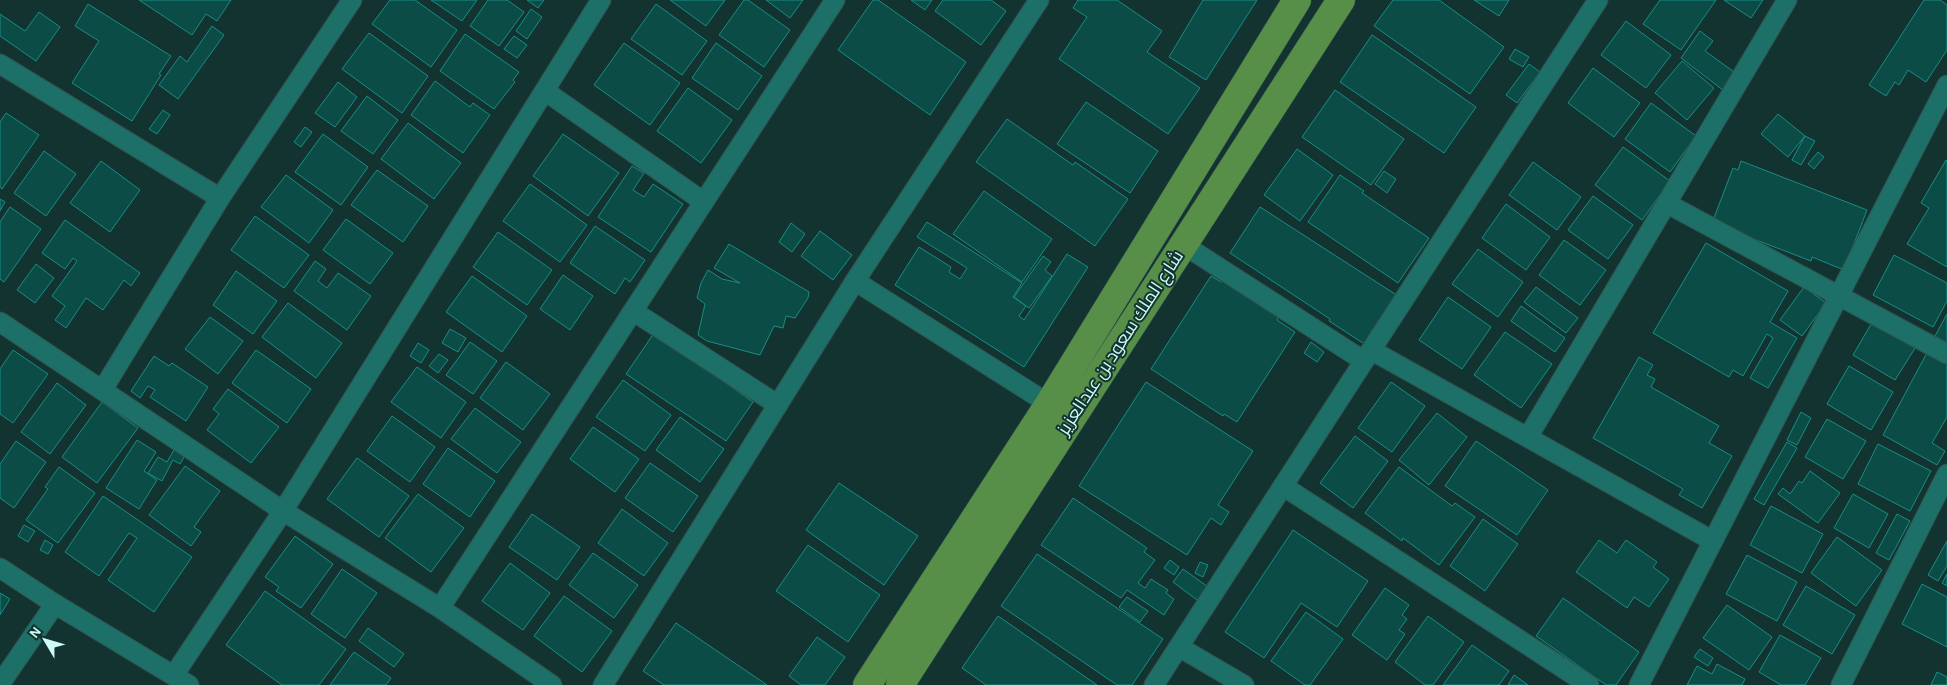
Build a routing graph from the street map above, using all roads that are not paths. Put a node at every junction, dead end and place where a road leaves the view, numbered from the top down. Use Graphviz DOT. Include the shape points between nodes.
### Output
graph roads {
  1 [pos="352,0"];
  2 [pos="601,0"];
  3 [pos="835,0"];
  4 [pos="1039,0"];
  5 [pos="1297,0"];
  6 [pos="1340,0"];
  7 [pos="1598,0"];
  8 [pos="1787,0"];
  9 [pos="0,64"];
  10 [pos="1947,85"];
  11 [pos="544,91"];
  12 [pos="220,198"];
  13 [pos="704,202"];
  14 [pos="1666,204"];
  15 [pos="1184,245"];
  16 [pos="855,281"];
  17 [pos="1838,296"];
  18 [pos="633,311"];
  19 [pos="0,322"];
  20 [pos="1947,354"];
  21 [pos="1368,356"];
  22 [pos="102,389"];
  23 [pos="1049,404"];
  24 [pos="778,405"];
  25 [pos="1528,437"];
  26 [pos="1947,474"];
  27 [pos="1283,486"];
  28 [pos="283,511"];
  29 [pos="1713,541"];
  30 [pos="0,568"];
  31 [pos="55,604"];
  32 [pos="440,608"];
  33 [pos="1179,646"];
  34 [pos="181,680"];
  35 [pos="909,682"];
  36 [pos="0,684"];
  37 [pos="552,685"];
  38 [pos="602,685"];
  39 [pos="867,685"];
  40 [pos="1154,685"];
  41 [pos="1244,685"];
  42 [pos="1589,685"];
  43 [pos="1639,685"];
  44 [pos="1841,685"];
  1 -- 12 [label="street"];
  2 -- 11 [label="street"];
  3 -- 13 [label="street"];
  4 -- 16 [label="street"];
  5 -- 23 [label="main road, شارع الملك سعود بن عبدالعزيز"];
  6 -- 15 [label="main road, شارع الملك سعود بن عبدالعزيز"];
  7 -- 21 [label="street"];
  8 -- 14 [label="street"];
  9 -- 12 [label="street"];
  10 -- 17 [label="street"];
  11 -- 13 [label="street"];
  11 -- 28 [label="street"];
  12 -- 22 [label="street"];
  13 -- 18 [label="street"];
  14 -- 17 [label="street"];
  14 -- 25 [label="street"];
  15 -- 21 [label="street"];
  15 -- 35 [label="main road, شارع الملك سعود بن عبدالعزيز"];
  16 -- 23 [label="street"];
  16 -- 24 [label="street"];
  17 -- 20 [label="street"];
  17 -- 29 [label="street"];
  18 -- 24 [label="street"];
  18 -- 32 [label="street"];
  19 -- 22 [label="street"];
  21 -- 25 [label="street"];
  21 -- 27 [label="street"];
  22 -- 28 [label="street"];
  23 -- 39 [label="main road, شارع الملك سعود بن عبدالعزيز"];
  24 -- 38 [label="street"];
  25 -- 29 [label="street"];
  26 -- 44 [label="street"];
  27 -- 33 [label="street"];
  27 -- 42 [label="street"];
  28 -- 32 [label="street"];
  28 -- 34 [label="street"];
  29 -- 43 [label="street"];
  30 -- 31 [label="street"];
  31 -- 34 [label="street"];
  31 -- 36 [label="street"];
  32 -- 37 [label="street"];
  33 -- 40 [label="street"];
  33 -- 41 [label="street"];
}
